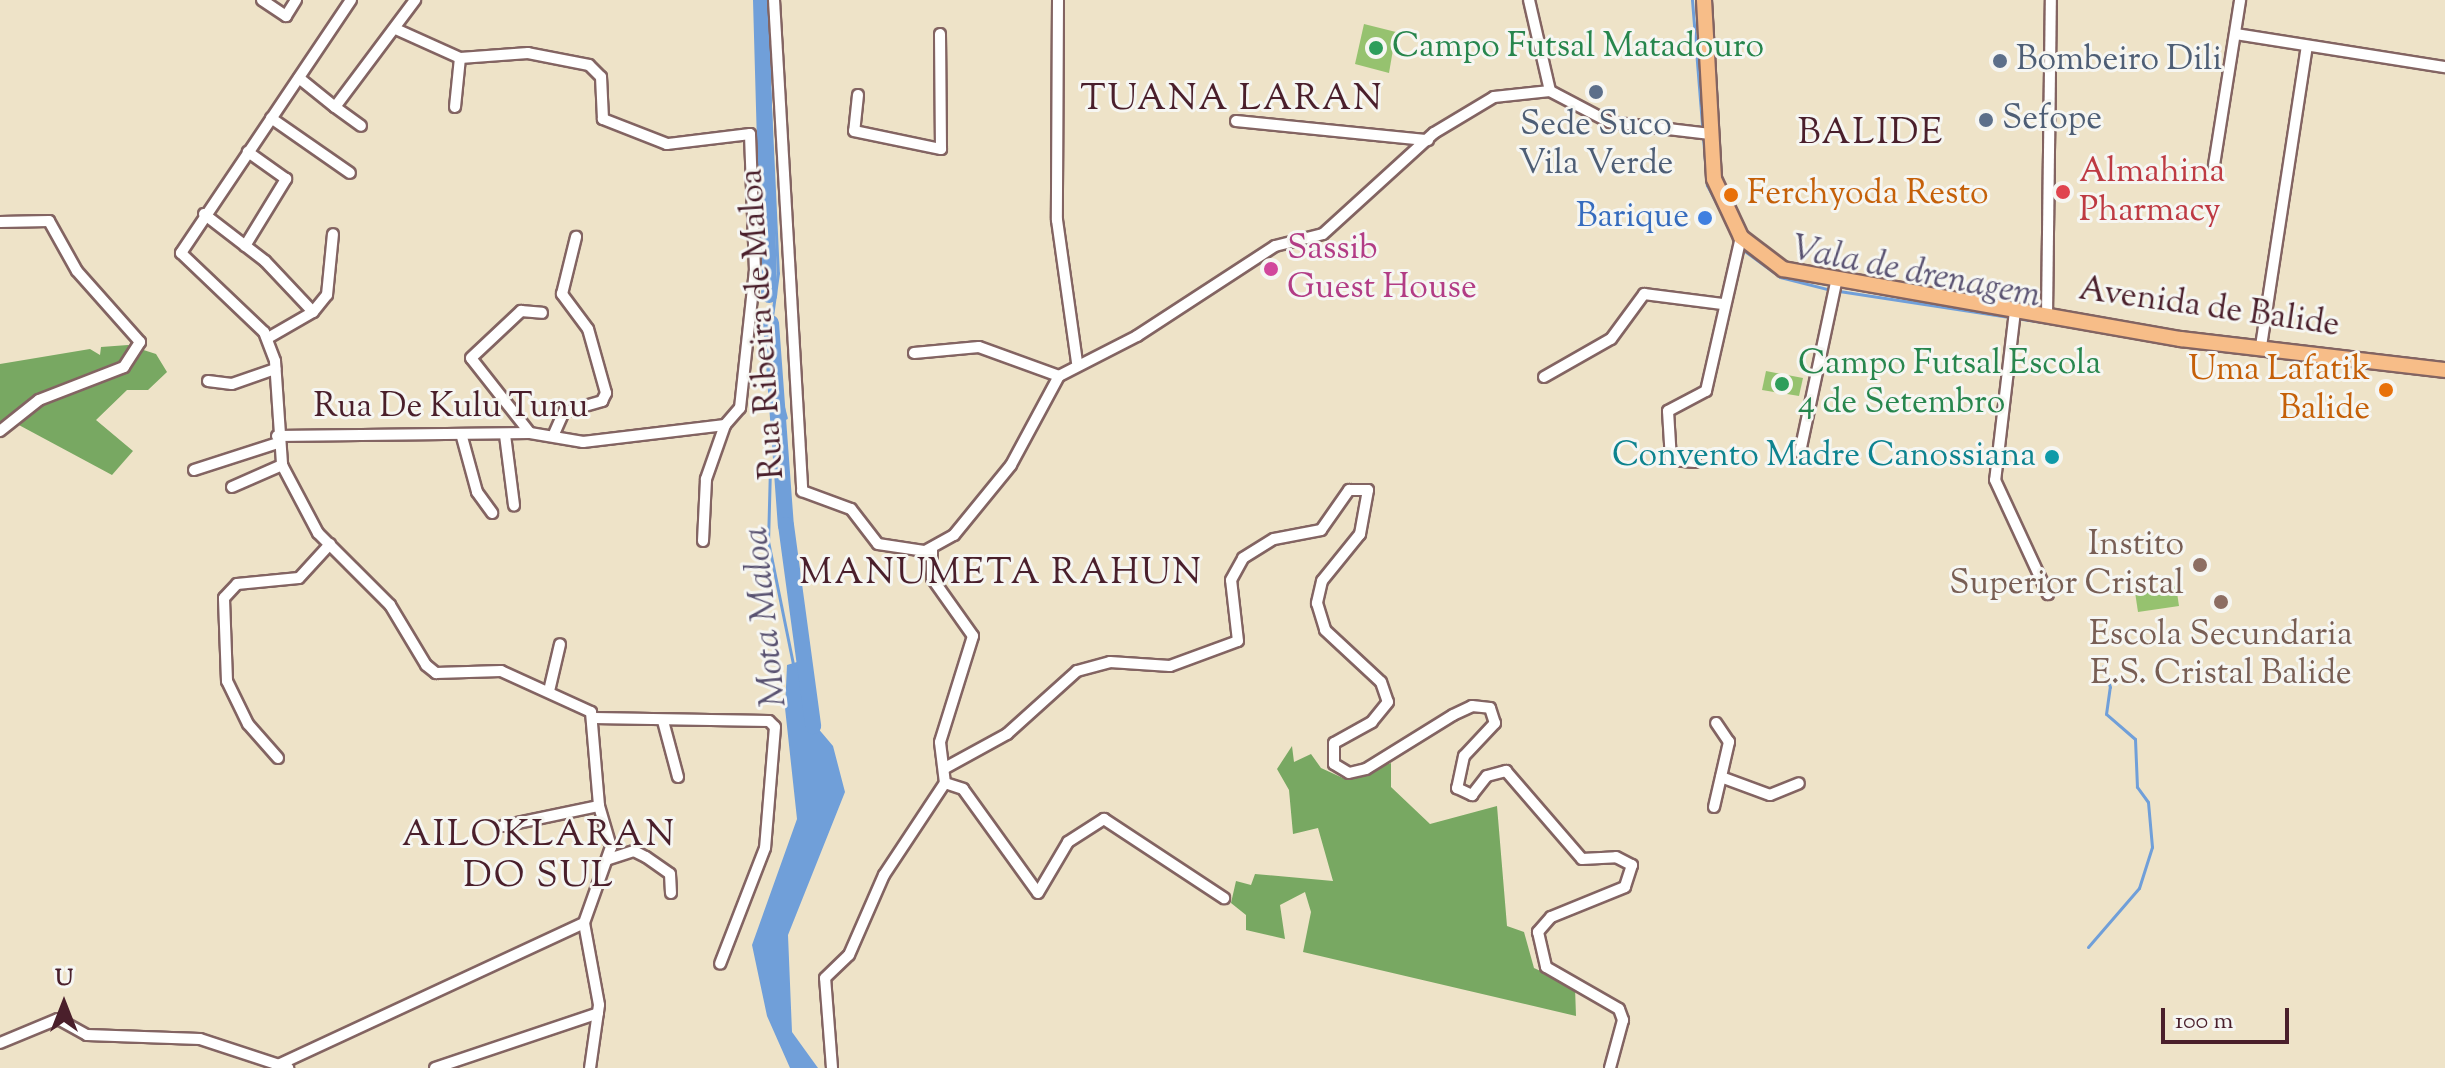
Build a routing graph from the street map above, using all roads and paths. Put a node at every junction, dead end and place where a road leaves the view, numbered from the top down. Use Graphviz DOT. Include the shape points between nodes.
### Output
graph roads {
  1 [pos="262,0"];
  2 [pos="296,0"];
  3 [pos="351,0"];
  4 [pos="415,0"];
  5 [pos="774,0"];
  6 [pos="1058,0"];
  7 [pos="1529,0"];
  8 [pos="1704,0"];
  9 [pos="2051,0"];
  10 [pos="2240,0"];
  11 [pos="398,30"];
  12 [pos="940,34"];
  13 [pos="2236,34"];
  14 [pos="2307,47"];
  15 [pos="460,58"];
  16 [pos="2445,67"];
  17 [pos="299,78"];
  18 [pos="1550,91"];
  19 [pos="858,95"];
  20 [pos="335,107"];
  21 [pos="455,107"];
  22 [pos="271,118"];
  23 [pos="1236,121"];
  24 [pos="361,126"];
  25 [pos="1710,134"];
  26 [pos="1428,140"];
  27 [pos="248,152"];
  28 [pos="2214,165"];
  29 [pos="350,173"];
  30 [pos="204,214"];
  31 [pos="0,222"];
  32 [pos="333,234"];
  33 [pos="576,237"];
  34 [pos="1741,237"];
  35 [pos="245,246"];
  36 [pos="1836,283"];
  37 [pos="1722,304"];
  38 [pos="313,312"];
  39 [pos="542,313"];
  40 [pos="2014,315"];
  41 [pos="2047,315"];
  42 [pos="268,338"];
  43 [pos="2261,346"];
  44 [pos="914,353"];
  45 [pos="1077,363"];
  46 [pos="275,369"];
  47 [pos="2445,370"];
  48 [pos="1059,376"];
  49 [pos="1544,377"];
  50 [pos="208,381"];
  51 [pos="725,425"];
  52 [pos="0,431"];
  53 [pos="530,433"];
  54 [pos="554,434"];
  55 [pos="505,435"];
  56 [pos="462,437"];
  57 [pos="277,440"];
  58 [pos="1800,452"];
  59 [pos="1695,462"];
  60 [pos="282,465"];
  61 [pos="194,470"];
  62 [pos="232,487"];
  63 [pos="514,505"];
  64 [pos="492,513"];
  65 [pos="703,541"];
  66 [pos="330,544"];
  67 [pos="932,549"];
  68 [pos="2048,594"];
  69 [pos="560,644"];
  70 [pos="549,691"];
  71 [pos="594,718"];
  72 [pos="663,721"];
  73 [pos="1716,723"];
  74 [pos="278,758"];
  75 [pos="945,768"];
  76 [pos="678,777"];
  77 [pos="1721,777"];
  78 [pos="945,783"];
  79 [pos="1799,783"];
  80 [pos="599,806"];
  81 [pos="1714,807"];
  82 [pos="503,826"];
  83 [pos="609,859"];
  84 [pos="671,893"];
  85 [pos="1224,898"];
  86 [pos="584,923"];
  87 [pos="720,964"];
  88 [pos="598,1013"];
  89 [pos="0,1043"];
  90 [pos="283,1066"];
  91 [pos="435,1068"];
  92 [pos="590,1068"];
  93 [pos="832,1068"];
  94 [pos="1610,1068"];
  1 -- 2 [label="street" via="286,16"];
  3 -- 17 [label="street"];
  4 -- 11 [label="street"];
  5 -- 67 [label="street, Rua Ribeira de Maloa" via="802,491 851,509 878,544"];
  6 -- 45 [label="street" via="1062,274"];
  7 -- 18 [label="street"];
  8 -- 25 [label="main road"];
  9 -- 41 [label="street"];
  10 -- 13 [label="street"];
  11 -- 15 [label="street"];
  11 -- 20 [label="street"];
  12 -- 19 [label="street" via="941,149 854,131"];
  13 -- 14 [label="street"];
  13 -- 28 [label="street"];
  14 -- 16 [label="street"];
  14 -- 43 [label="street"];
  15 -- 21 [label="street"];
  15 -- 51 [label="street" via="528,53 589,65 601,77 603,119 678,147 750,134 757,172 752,313 740,408"];
  17 -- 20 [label="street"];
  17 -- 22 [label="street"];
  18 -- 25 [label="street" via="1609,122"];
  18 -- 26 [label="street" via="1494,97"];
  20 -- 24 [label="street"];
  22 -- 27 [label="street"];
  22 -- 29 [label="street"];
  23 -- 26 [label="street"];
  25 -- 34 [label="main road" via="1714,179"];
  26 -- 45 [label="street" via="1323,234 1275,246 1137,336"];
  27 -- 30 [label="street"];
  27 -- 35 [label="street" via="286,179"];
  30 -- 35 [label="street"];
  30 -- 42 [label="street" via="181,253"];
  31 -- 52 [label="street" via="49,221 77,271 140,342 124,367 39,400"];
  32 -- 38 [label="street" via="327,295"];
  33 -- 54 [label="street" via="562,294 588,329 606,393 602,401 564,412"];
  34 -- 36 [label="main road, Avenida de Balide" via="1783,269"];
  34 -- 37 [label="street"];
  35 -- 38 [label="street"];
  36 -- 40 [label="main road, Avenida de Balide"];
  36 -- 58 [label="street"];
  37 -- 49 [label="street" via="1644,294 1611,339"];
  37 -- 59 [label="street" via="1706,391 1668,411 1671,460"];
  38 -- 42 [label="street"];
  39 -- 53 [label="street" via="521,311 471,358"];
  40 -- 41 [label="main road, Avenida de Balide"];
  40 -- 68 [label="street" via="1995,480"];
  41 -- 43 [label="main road, Avenida de Balide"];
  42 -- 46 [label="street"];
  43 -- 47 [label="main road, Avenida de Balide"];
  44 -- 48 [label="street" via="979,347"];
  45 -- 48 [label="street"];
  46 -- 50 [label="street" via="232,384"];
  46 -- 57 [label="street"];
  48 -- 67 [label="street" via="1011,465 954,535"];
  51 -- 54 [label="street, Rua De Kulu Tunu" via="583,442"];
  51 -- 65 [label="street" via="706,479"];
  53 -- 54 [label="street, Rua De Kulu Tunu"];
  53 -- 55 [label="street, Rua De Kulu Tunu"];
  55 -- 56 [label="street, Rua De Kulu Tunu"];
  55 -- 63 [label="street"];
  56 -- 57 [label="street, Rua De Kulu Tunu"];
  56 -- 64 [label="street" via="477,492"];
  57 -- 60 [label="street"];
  57 -- 61 [label="street, Rua De Kulu Tunu"];
  60 -- 62 [label="street"];
  60 -- 66 [label="street"];
  66 -- 70 [label="street" via="390,605 436,673 501,671"];
  66 -- 74 [label="street" via="299,578 237,584 224,598 227,681 248,724"];
  67 -- 75 [label="street" via="932,578 973,636 940,742"];
  69 -- 70 [label="street"];
  70 -- 71 [label="street"];
  71 -- 72 [label="street"];
  71 -- 80 [label="street"];
  72 -- 76 [label="street"];
  72 -- 87 [label="street" via="756,720 775,727 765,848"];
  73 -- 77 [label="street" via="1729,742"];
  75 -- 78 [label="street"];
  75 -- 94 [label="street" via="997,741 1077,671 1110,662 1170,666 1238,641 1231,580 1243,558 1274,539 1321,530 1349,490 1368,490 1360,534 1322,581 1317,603 1325,630 1381,682 1388,702 1372,722 1334,743 1334,764 1349,773 1366,769 1453,715 1472,706 1490,708 1495,723 1464,756 1457,788 1472,795 1487,776 1506,771 1582,859 1616,857 1632,865 1625,887 1551,917 1538,932 1546,967 1619,1009 1623,1020"];
  77 -- 79 [label="street" via="1770,795"];
  77 -- 81 [label="street"];
  78 -- 85 [label="street" via="963,789 1033,891 1045,892 1068,842 1104,819"];
  78 -- 93 [label="street" via="884,875 849,955 825,978"];
  80 -- 82 [label="street"];
  80 -- 83 [label="street"];
  83 -- 84 [label="street" via="634,851 646,857 670,874"];
  83 -- 86 [label="street"];
  86 -- 88 [label="street"];
  86 -- 90 [label="street"];
  88 -- 91 [label="street"];
  88 -- 92 [label="street"];
  89 -- 90 [label="street" via="58,1019 87,1035 200,1039"];
}
